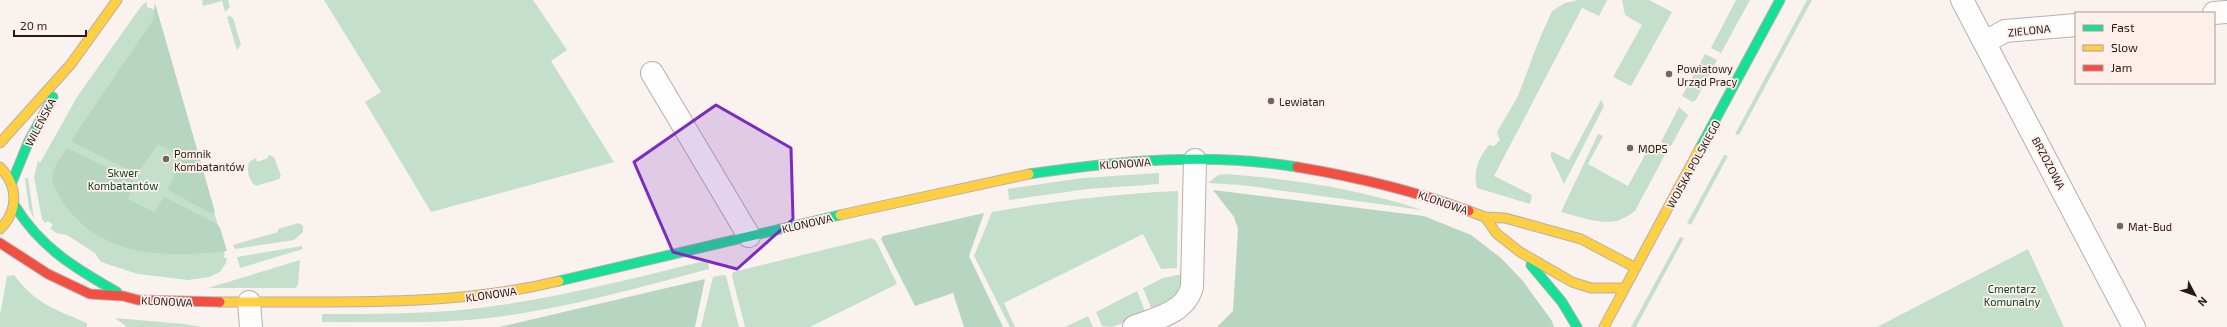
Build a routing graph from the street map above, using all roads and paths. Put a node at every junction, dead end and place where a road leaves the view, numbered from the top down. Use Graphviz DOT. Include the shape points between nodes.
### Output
graph roads {
  1 [pos="117,0"];
  2 [pos="1780,0"];
  3 [pos="1962,0"];
  4 [pos="2227,12"];
  5 [pos="2215,13"];
  6 [pos="2075,25"];
  7 [pos="1985,42"];
  8 [pos="71,64"];
  9 [pos="652,73"];
  10 [pos="0,143"];
  11 [pos="1195,160"];
  12 [pos="0,167"];
  13 [pos="12,182"];
  14 [pos="14,206"];
  15 [pos="1485,217"];
  16 [pos="0,229"];
  17 [pos="749,236"];
  18 [pos="0,243"];
  19 [pos="1520,252"];
  20 [pos="1636,268"];
  21 [pos="1625,288"];
  22 [pos="123,296"];
  23 [pos="249,302"];
  24 [pos="251,327"];
  25 [pos="1134,327"];
  26 [pos="1577,327"];
  27 [pos="1604,327"];
  28 [pos="2134,327"];
  1 -- 8 [label="street, WILEŃSKA"];
  2 -- 20 [label="street, WOJSKA POLSKIEGO"];
  3 -- 7 [label="street, BRZOZOWA"];
  4 -- 5 [label="street"];
  6 -- 7 [label="street, ZIELONA" via="2005,31"];
  7 -- 28 [label="street, BRZOZOWA"];
  8 -- 10 [label="street, WILEŃSKA"];
  8 -- 13 [label="street, WILEŃSKA" via="28,143"];
  9 -- 17 [label="street"];
  11 -- 15 [label="street, KLONOWA" via="1256,160 1350,176 1431,197"];
  11 -- 17 [label="street, KLONOWA" via="1159,160 1046,170"];
  11 -- 25 [label="street" via="1192,287 1189,296 1178,309"];
  12 -- 13 [label="street"];
  13 -- 14 [label="street"];
  14 -- 16 [label="street" via="10,217"];
  14 -- 22 [label="street, KLONOWA" via="39,240 67,263"];
  15 -- 19 [label="street" via="1496,234"];
  15 -- 20 [label="street, KLONOWA" via="1505,218 1580,239"];
  17 -- 23 [label="street, KLONOWA" via="609,271 484,296 436,300"];
  18 -- 22 [label="street, KLONOWA" via="65,283 90,294"];
  19 -- 21 [label="street" via="1572,282 1591,288"];
  19 -- 26 [label="street" via="1562,302"];
  20 -- 21 [label="street, WOJSKA POLSKIEGO"];
  21 -- 27 [label="street, WOJSKA POLSKIEGO"];
  22 -- 23 [label="street, KLONOWA" via="138,300"];
  23 -- 24 [label="street"];
}
